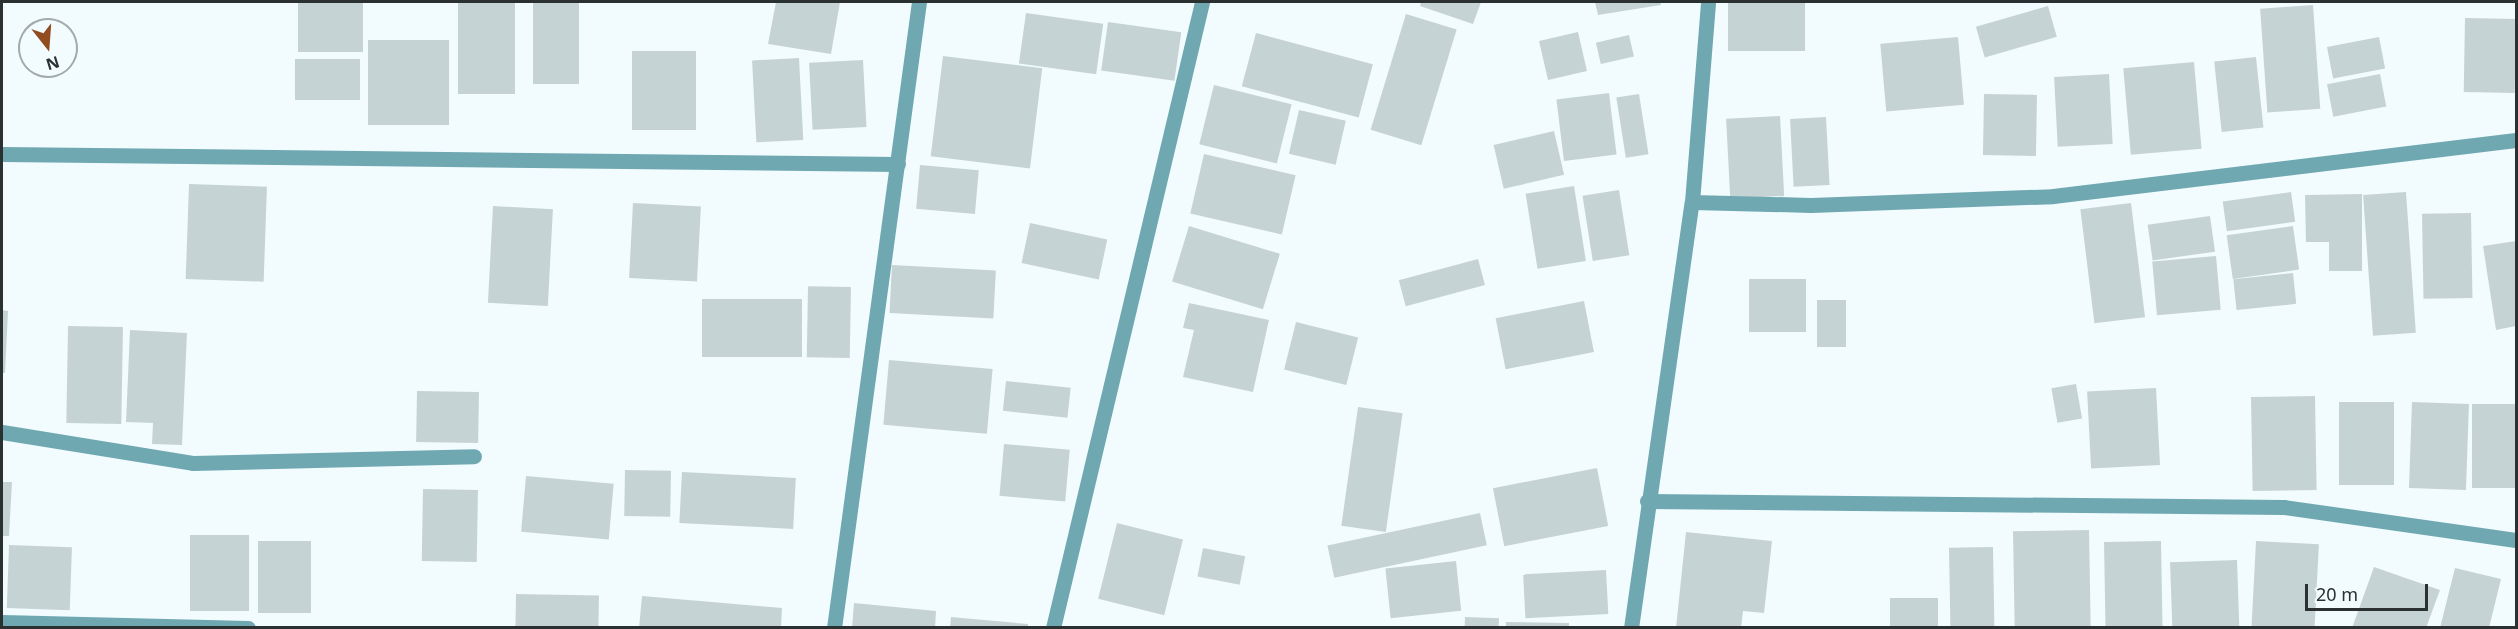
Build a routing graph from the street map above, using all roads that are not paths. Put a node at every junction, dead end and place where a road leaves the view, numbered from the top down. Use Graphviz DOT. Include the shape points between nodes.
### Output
graph roads {
  1 [pos="919,2"];
  2 [pos="1202,2"];
  3 [pos="1708,2"];
  4 [pos="2517,140"];
  5 [pos="2,154"];
  6 [pos="898,164"];
  7 [pos="1692,202"];
  8 [pos="2,432"];
  9 [pos="474,456"];
  10 [pos="1647,501"];
  11 [pos="2517,540"];
  12 [pos="2,622"];
  13 [pos="248,627"];
  14 [pos="834,627"];
  15 [pos="1053,627"];
  16 [pos="1631,627"];
  1 -- 6 [label="street"];
  2 -- 15 [label="street"];
  3 -- 7 [label="street"];
  4 -- 7 [label="street" via="2054,196 1811,205"];
  5 -- 6 [label="street"];
  6 -- 14 [label="street"];
  7 -- 10 [label="street"];
  8 -- 9 [label="street" via="193,463"];
  10 -- 11 [label="street" via="2283,507"];
  10 -- 16 [label="street"];
  12 -- 13 [label="street"];
}
